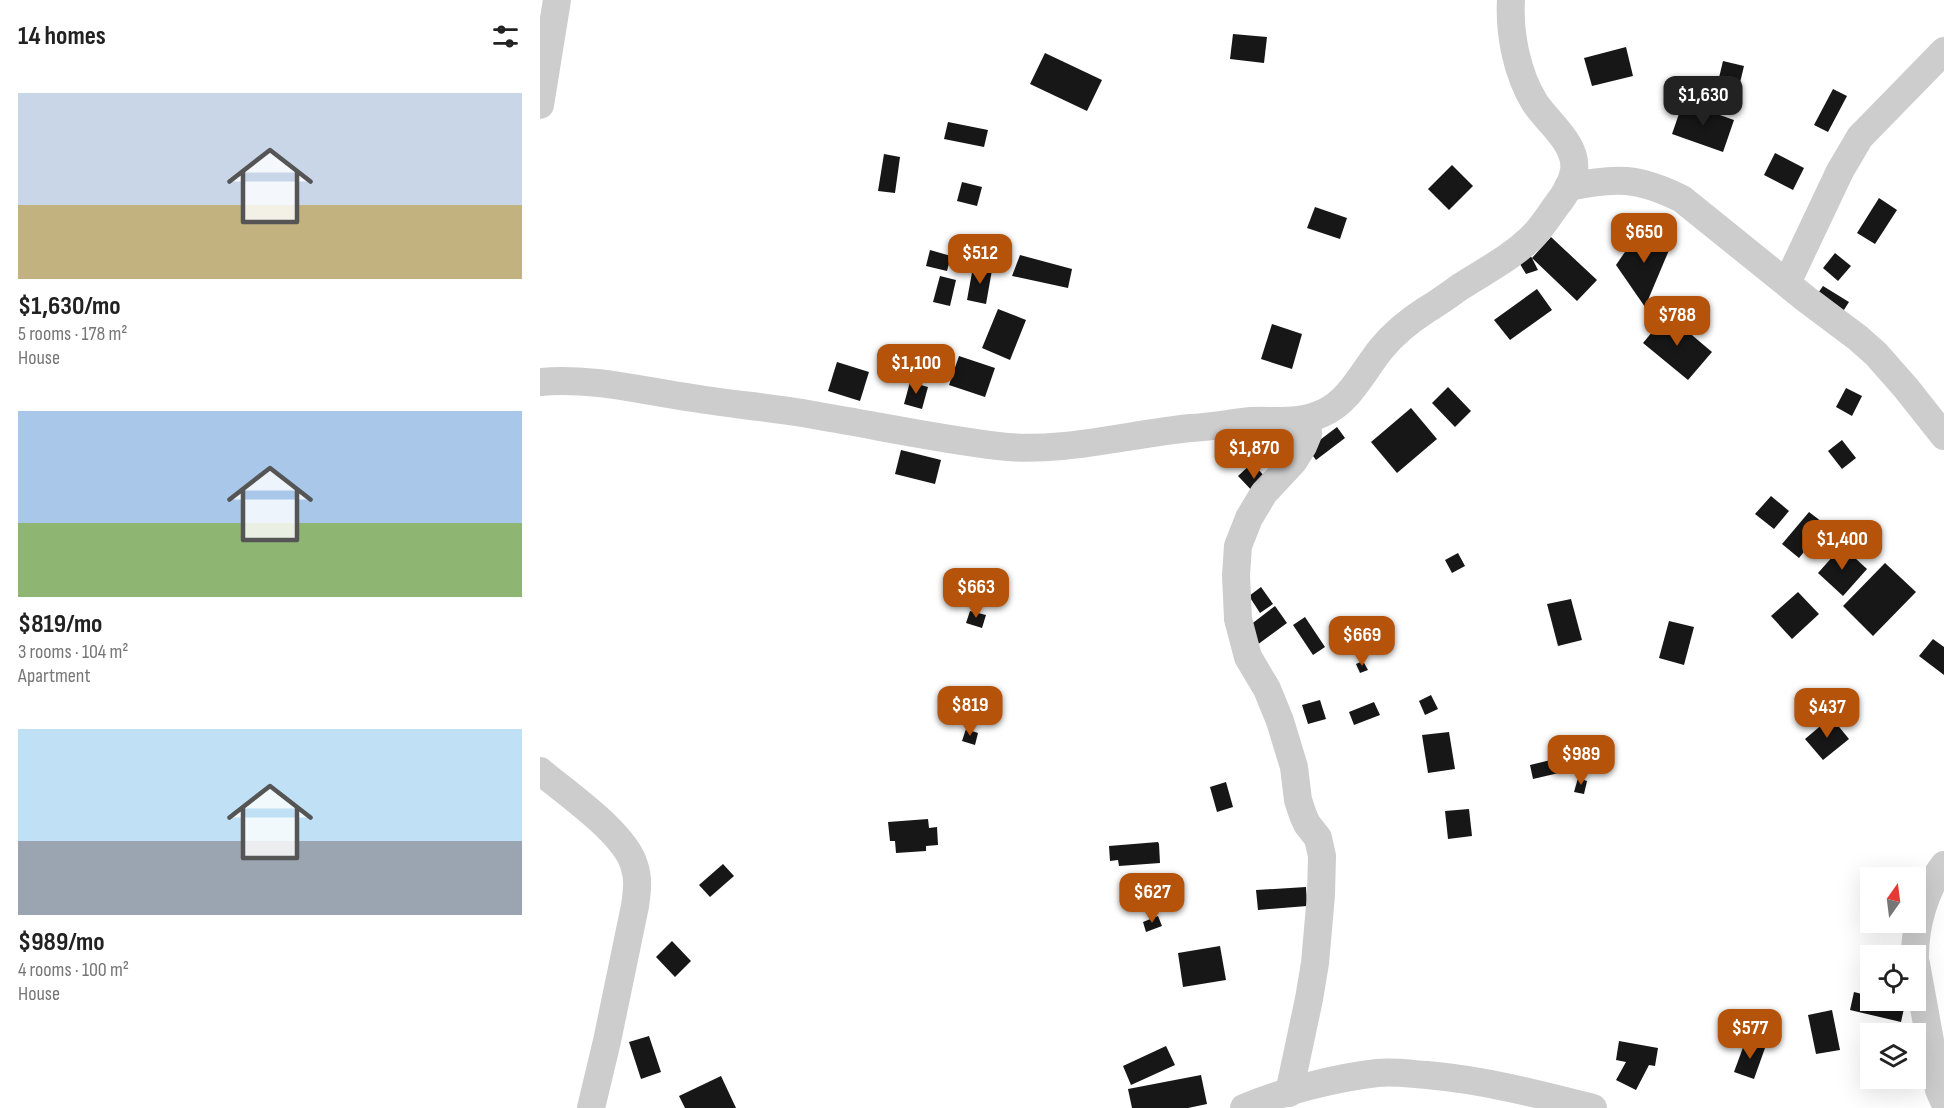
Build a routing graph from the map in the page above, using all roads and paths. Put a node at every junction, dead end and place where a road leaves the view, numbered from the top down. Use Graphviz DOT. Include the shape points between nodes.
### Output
graph roads {
  1 [pos="557,0"];
  2 [pos="1511,0"];
  3 [pos="1944,51"];
  4 [pos="540,105"];
  5 [pos="1568,187"];
  6 [pos="1787,284"];
  7 [pos="540,382"];
  8 [pos="1307,419"];
  9 [pos="1944,436"];
  10 [pos="540,771"];
  11 [pos="1944,865"];
  12 [pos="1917,945"];
  13 [pos="1925,1011"];
  14 [pos="1289,1093"];
  15 [pos="1944,1101"];
  16 [pos="591,1108"];
  17 [pos="1244,1108"];
  18 [pos="1593,1108"];
  1 -- 4 [label="street"];
  2 -- 5 [label="street" via="1514,44 1526,84 1535,103 1573,154 1575,166"];
  3 -- 6 [label="street" via="1860,137"];
  5 -- 6 [label="street" via="1617,180 1660,188 1682,199"];
  5 -- 8 [label="street" via="1534,236 1503,262 1410,320 1380,350 1343,399 1328,411"];
  6 -- 9 [label="street" via="1876,354"];
  7 -- 8 [label="street" via="606,385 817,415 1000,447 1082,444 1251,421"];
  8 -- 14 [label="street" via="1308,434 1303,446 1249,518 1238,546 1236,575 1238,619 1248,657 1280,721 1294,767 1298,800 1307,824 1318,838 1322,856 1314,972"];
  10 -- 16 [label="street" via="614,833 629,853 638,884"];
  11 -- 12 [label="street" via="1918,924"];
  13 -- 15 [label="street"];
  14 -- 17 [label="street"];
  14 -- 18 [label="street" via="1379,1073 1414,1074 1523,1090"];
}
